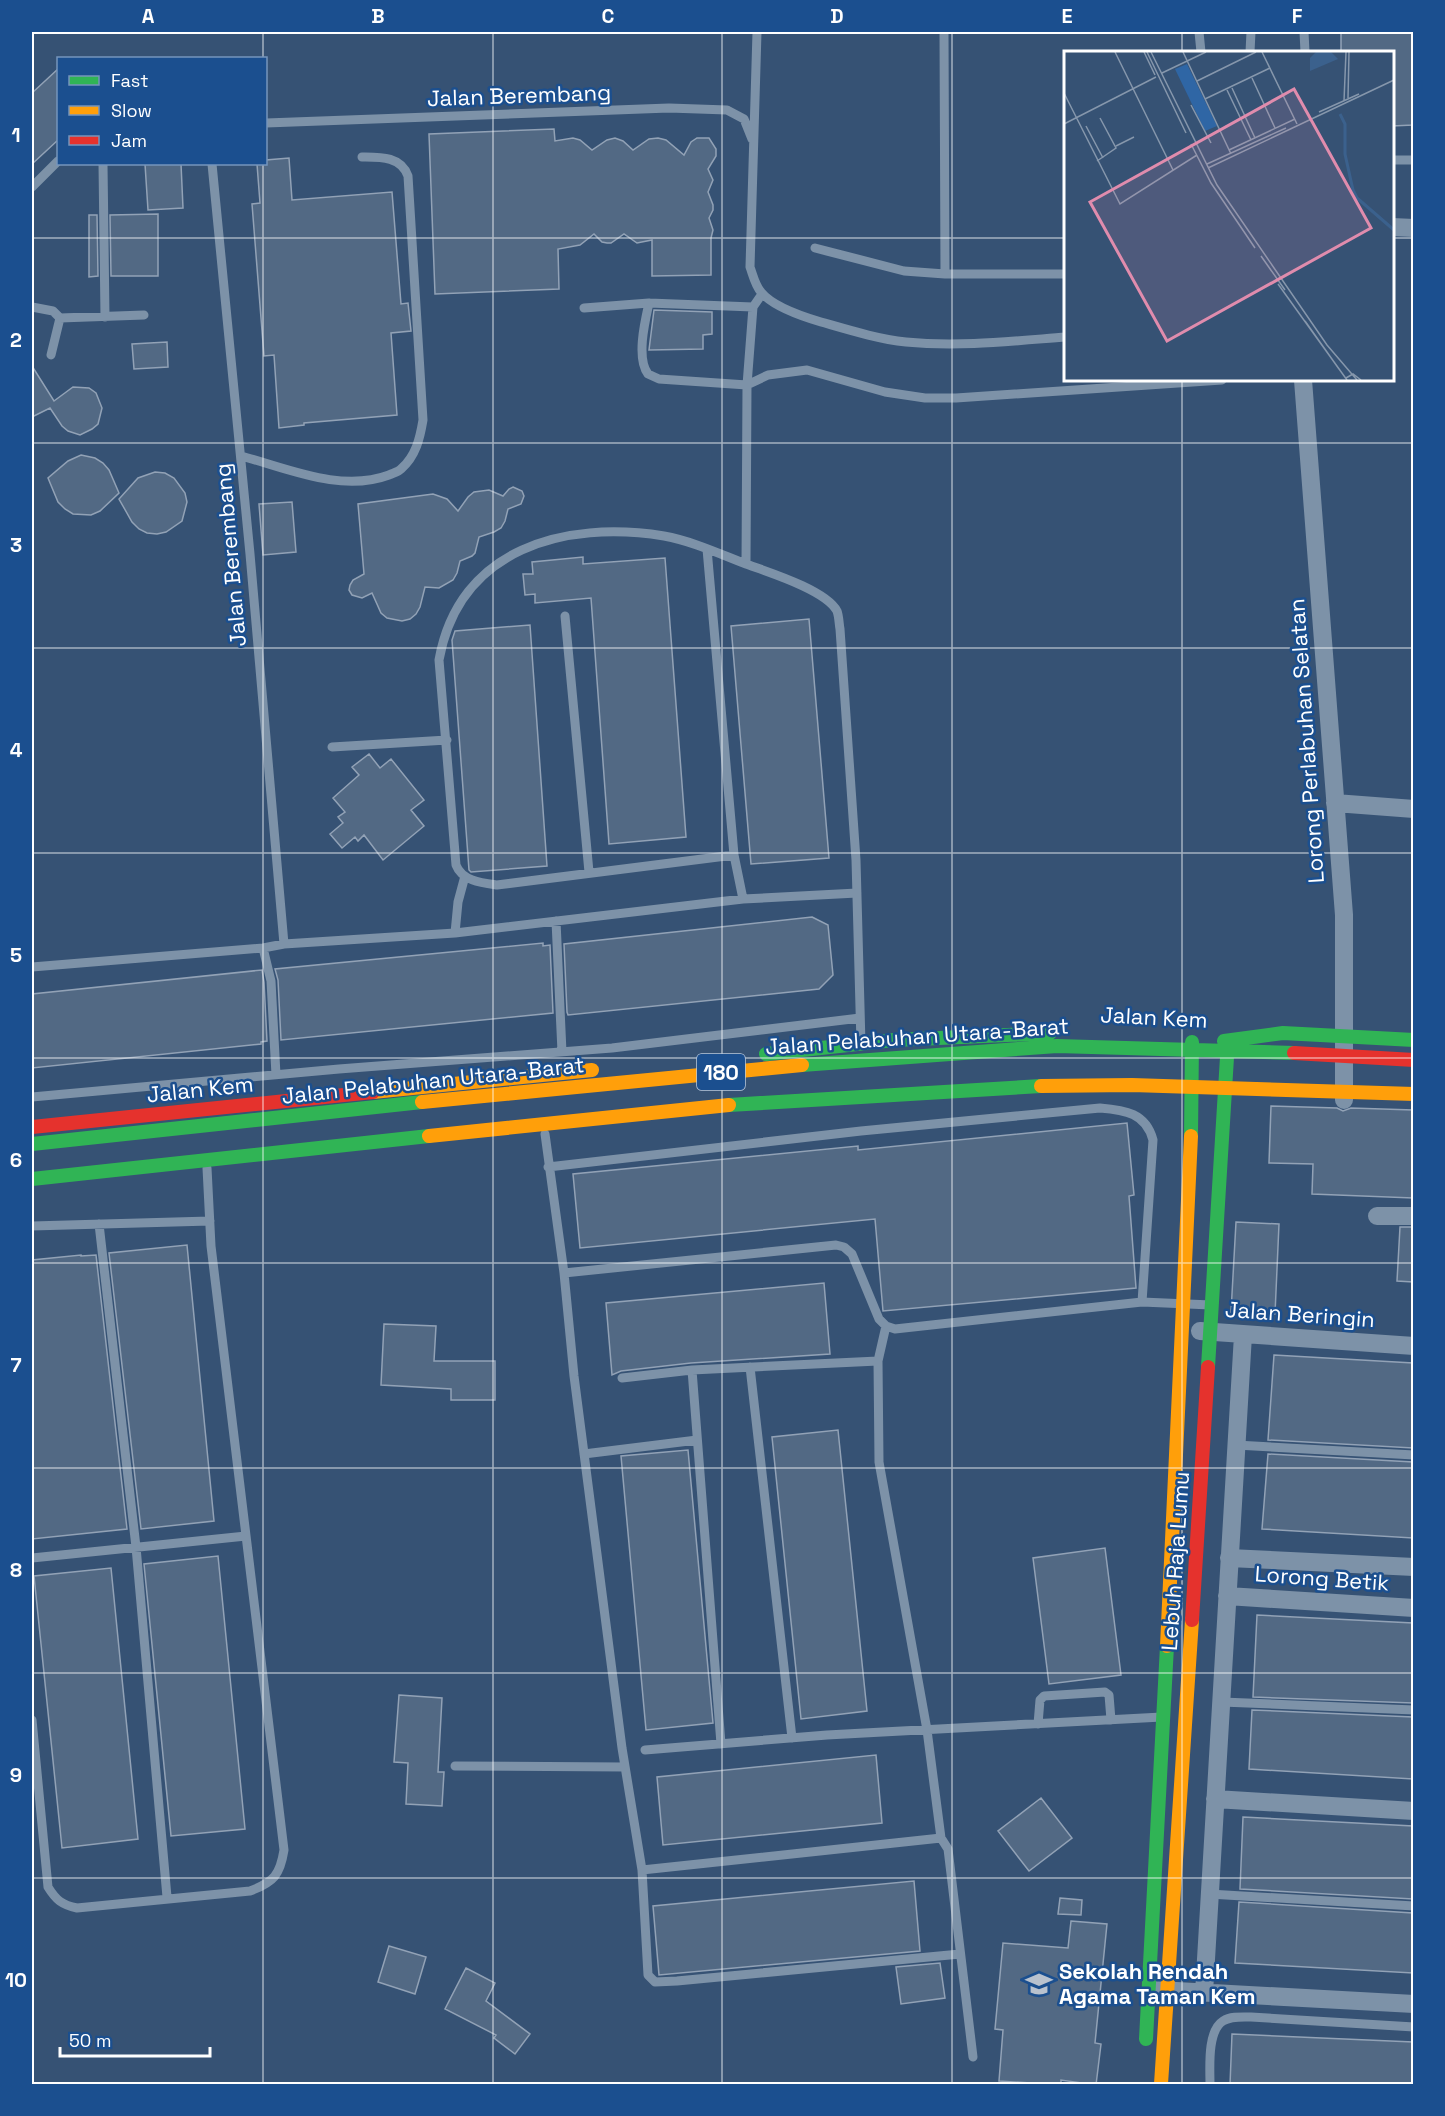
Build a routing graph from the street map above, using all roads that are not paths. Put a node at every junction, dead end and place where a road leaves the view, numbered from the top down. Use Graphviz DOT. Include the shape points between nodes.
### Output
graph roads {
  1 [pos="757,32"];
  2 [pos="944,32"];
  3 [pos="1199,32"];
  4 [pos="1251,32"];
  5 [pos="1304,32"];
  6 [pos="1200,51"];
  7 [pos="1251,51"];
  8 [pos="1305,51"];
  9 [pos="267,123"];
  10 [pos="753,144"];
  11 [pos="362,158"];
  12 [pos="1394,160"];
  13 [pos="1413,160"];
  14 [pos="57,162"];
  15 [pos="103,165"];
  16 [pos="212,165"];
  17 [pos="32,187"];
  18 [pos="1394,227"];
  19 [pos="1413,228"];
  20 [pos="815,248"];
  21 [pos="945,274"];
  22 [pos="1064,274"];
  23 [pos="762,294"];
  24 [pos="649,303"];
  25 [pos="32,307"];
  26 [pos="753,307"];
  27 [pos="584,308"];
  28 [pos="144,315"];
  29 [pos="105,317"];
  30 [pos="60,318"];
  31 [pos="1064,337"];
  32 [pos="51,356"];
  33 [pos="1207,381"];
  34 [pos="1303,381"];
  35 [pos="747,386"];
  36 [pos="241,456"];
  37 [pos="707,549"];
  38 [pos="746,564"];
  39 [pos="565,616"];
  40 [pos="447,740"];
  41 [pos="332,747"];
  42 [pos="1335,804"];
  43 [pos="1413,809"];
  44 [pos="734,855"];
  45 [pos="589,872"];
  46 [pos="465,876"];
  47 [pos="857,893"];
  48 [pos="743,899"];
  49 [pos="556,921"];
  50 [pos="455,933"];
  51 [pos="284,944"];
  52 [pos="263,948"];
  53 [pos="32,967"];
  54 [pos="860,1018"];
  55 [pos="1344,1035"];
  56 [pos="1228,1041"];
  57 [pos="1413,1041"];
  58 [pos="1192,1042"];
  59 [pos="861,1045"];
  60 [pos="562,1052"];
  61 [pos="754,1055"];
  62 [pos="1413,1060"];
  63 [pos="601,1069"];
  64 [pos="276,1075"];
  65 [pos="1413,1094"];
  66 [pos="1193,1096"];
  67 [pos="1226,1096"];
  68 [pos="32,1097"];
  69 [pos="1344,1100"];
  70 [pos="1413,1103"];
  71 [pos="32,1127"];
  72 [pos="545,1134"];
  73 [pos="32,1144"];
  74 [pos="548,1167"];
  75 [pos="207,1168"];
  76 [pos="32,1179"];
  77 [pos="32,1188"];
  78 [pos="1377,1216"];
  79 [pos="1413,1216"];
  80 [pos="210,1221"];
  81 [pos="99,1224"];
  82 [pos="32,1226"];
  83 [pos="564,1273"];
  84 [pos="1142,1302"];
  85 [pos="1184,1303"];
  86 [pos="1213,1305"];
  87 [pos="886,1326"];
  88 [pos="1182,1330"];
  89 [pos="1211,1332"];
  90 [pos="1243,1335"];
  91 [pos="1413,1346"];
  92 [pos="878,1361"];
  93 [pos="750,1368"];
  94 [pos="692,1370"];
  95 [pos="622,1378"];
  96 [pos="697,1440"];
  97 [pos="1236,1445"];
  98 [pos="584,1454"];
  99 [pos="1413,1455"];
  100 [pos="246,1536"];
  101 [pos="136,1548"];
  102 [pos="32,1558"];
  103 [pos="1228,1558"];
  104 [pos="1413,1567"];
  105 [pos="1227,1596"];
  106 [pos="1413,1608"];
  107 [pos="1222,1702"];
  108 [pos="1413,1710"];
  109 [pos="1186,1716"];
  110 [pos="1164,1717"];
  111 [pos="32,1720"];
  112 [pos="1112,1720"];
  113 [pos="1038,1724"];
  114 [pos="927,1730"];
  115 [pos="792,1738"];
  116 [pos="721,1744"];
  117 [pos="645,1750"];
  118 [pos="455,1766"];
  119 [pos="625,1767"];
  120 [pos="1215,1799"];
  121 [pos="1413,1811"];
  122 [pos="941,1838"];
  123 [pos="642,1870"];
  124 [pos="1209,1894"];
  125 [pos="167,1898"];
  126 [pos="1413,1906"];
  127 [pos="960,1954"];
  128 [pos="1158,1990"];
  129 [pos="1204,1993"];
  130 [pos="1413,2004"];
  131 [pos="1413,2026"];
  132 [pos="1146,2049"];
  133 [pos="974,2057"];
  134 [pos="1161,2085"];
  135 [pos="1210,2085"];
  1 -- 10 [label="lane"];
  2 -- 21 [label="lane"];
  3 -- 6 [label="lane"];
  4 -- 7 [label="lane"];
  5 -- 8 [label="lane"];
  9 -- 10 [label="lane, Jalan Berembang" via="669,108 727,110 744,119"];
  10 -- 23 [label="lane" via="750,267"];
  11 -- 36 [label="lane" via="393,159 408,176 423,420 420,441 400,471 350,481 326,479"];
  12 -- 13 [label="lane"];
  14 -- 17 [label="lane"];
  15 -- 29 [label="lane"];
  16 -- 36 [label="lane, Jalan Berembang"];
  18 -- 19 [label="street"];
  20 -- 21 [label="lane" via="904,271"];
  21 -- 22 [label="lane"];
  23 -- 26 [label="lane"];
  23 -- 31 [label="lane" via="809,319 906,342 976,343"];
  24 -- 26 [label="lane"];
  24 -- 27 [label="lane"];
  24 -- 35 [label="lane" via="643,335 643,363 648,374 659,379"];
  25 -- 30 [label="lane" via="53,311"];
  26 -- 35 [label="lane"];
  28 -- 29 [label="lane"];
  29 -- 30 [label="lane"];
  30 -- 32 [label="lane"];
  33 -- 35 [label="lane" via="925,398 885,392 807,370 768,375"];
  34 -- 42 [label="street, Lorong Perlabuhan Selatan"];
  35 -- 38 [label="lane"];
  36 -- 51 [label="lane, Jalan Berembang"];
  37 -- 38 [label="lane"];
  37 -- 40 [label="lane" via="665,536 603,531 524,547 489,570 461,602 443,638 440,660"];
  37 -- 44 [label="lane"];
  38 -- 47 [label="lane" via="788,579 828,601 837,611"];
  39 -- 45 [label="lane"];
  40 -- 41 [label="lane"];
  40 -- 46 [label="lane" via="456,865"];
  42 -- 43 [label="street"];
  42 -- 55 [label="street, Lorong Perlabuhan Selatan" via="1344,915"];
  44 -- 45 [label="lane"];
  44 -- 48 [label="lane"];
  45 -- 46 [label="lane" via="497,885"];
  46 -- 50 [label="lane"];
  47 -- 48 [label="lane"];
  47 -- 54 [label="lane"];
  48 -- 49 [label="lane"];
  49 -- 50 [label="lane"];
  49 -- 60 [label="lane"];
  50 -- 51 [label="lane"];
  51 -- 52 [label="lane"];
  52 -- 53 [label="lane"];
  52 -- 64 [label="lane" via="271,981"];
  54 -- 59 [label="lane"];
  54 -- 60 [label="lane"];
  55 -- 56 [label="street, Jalan Kem" via="1283,1033"];
  55 -- 57 [label="street, Jalan Kem"];
  55 -- 69 [label="street, Lorong Perlabuhan Selatan"];
  56 -- 58 [label="street, Jalan Kem"];
  56 -- 67 [label="street, Lebuh Raja Lumu"];
  58 -- 59 [label="street, Jalan Kem" via="1056,1033"];
  58 -- 66 [label="street, Lebuh Raja Lumu"];
  59 -- 61 [label="street, Jalan Kem"];
  60 -- 64 [label="lane"];
  62 -- 73 [label="street, Jalan Pelabuhan Utara-Barat / 180" via="1237,1050 1057,1046 747,1069"];
  63 -- 71 [label="street, Jalan Kem"];
  64 -- 68 [label="lane"];
  65 -- 76 [label="street, 180" via="1132,1085 1017,1086 689,1108"];
  66 -- 67 [label="street"];
  66 -- 72 [label="street" via="1047,1092 874,1103"];
  66 -- 85 [label="street, Lebuh Raja Lumu"];
  67 -- 69 [label="street"];
  67 -- 86 [label="street, Lebuh Raja Lumu"];
  69 -- 70 [label="street"];
  72 -- 74 [label="lane"];
  72 -- 75 [label="street"];
  74 -- 83 [label="lane"];
  74 -- 84 [label="lane" via="861,1131 1115,1109 1138,1116 1153,1140"];
  75 -- 77 [label="street"];
  75 -- 80 [label="lane"];
  78 -- 79 [label="street"];
  80 -- 81 [label="lane"];
  80 -- 100 [label="lane"];
  81 -- 82 [label="lane"];
  81 -- 101 [label="lane"];
  83 -- 87 [label="lane" via="836,1245 852,1254 873,1308"];
  83 -- 98 [label="lane"];
  84 -- 85 [label="lane"];
  84 -- 87 [label="lane" via="908,1329"];
  85 -- 86 [label="lane"];
  85 -- 88 [label="street, Lebuh Raja Lumu"];
  86 -- 89 [label="street, Lebuh Raja Lumu"];
  87 -- 92 [label="lane"];
  88 -- 89 [label="street, Jalan Beringin"];
  88 -- 110 [label="street, Lebuh Raja Lumu"];
  89 -- 90 [label="street, Jalan Beringin"];
  89 -- 109 [label="street, Lebuh Raja Lumu"];
  90 -- 91 [label="street, Jalan Beringin"];
  90 -- 97 [label="street"];
  92 -- 93 [label="lane"];
  92 -- 114 [label="lane" via="879,1462"];
  93 -- 94 [label="lane"];
  93 -- 115 [label="lane"];
  94 -- 95 [label="lane"];
  94 -- 96 [label="lane"];
  96 -- 98 [label="lane"];
  96 -- 116 [label="lane"];
  97 -- 99 [label="lane"];
  97 -- 103 [label="street"];
  98 -- 119 [label="lane"];
  100 -- 101 [label="lane"];
  100 -- 125 [label="lane" via="284,1850 281,1864 276,1876 250,1891"];
  101 -- 102 [label="lane"];
  101 -- 125 [label="lane"];
  103 -- 104 [label="street, Lorong Betik"];
  103 -- 105 [label="street"];
  105 -- 106 [label="street, Lorong Betik"];
  105 -- 107 [label="street"];
  107 -- 108 [label="lane"];
  107 -- 120 [label="street"];
  109 -- 110 [label="lane"];
  109 -- 128 [label="street, Lebuh Raja Lumu"];
  110 -- 112 [label="lane"];
  110 -- 128 [label="street, Lebuh Raja Lumu"];
  111 -- 125 [label="lane" via="48,1887 56,1900 77,1908"];
  112 -- 113 [label="lane"];
  112 -- 113 [label="lane" via="1109,1695 1105,1692 1044,1696 1040,1700"];
  113 -- 114 [label="lane"];
  114 -- 115 [label="lane"];
  114 -- 122 [label="lane"];
  115 -- 116 [label="lane"];
  116 -- 117 [label="lane"];
  118 -- 119 [label="lane"];
  119 -- 123 [label="lane"];
  120 -- 121 [label="street"];
  120 -- 124 [label="street"];
  122 -- 123 [label="lane"];
  122 -- 127 [label="lane" via="948,1850"];
  123 -- 127 [label="lane" via="648,1975 655,1982"];
  124 -- 126 [label="lane"];
  124 -- 129 [label="street"];
  127 -- 133 [label="lane"];
  128 -- 129 [label="street"];
  128 -- 132 [label="street, Lebuh Raja Lumu"];
  128 -- 134 [label="street, Lebuh Raja Lumu"];
  129 -- 130 [label="street"];
  131 -- 135 [label="lane" via="1251,2017 1225,2020 1218,2025 1210,2051"];
}
